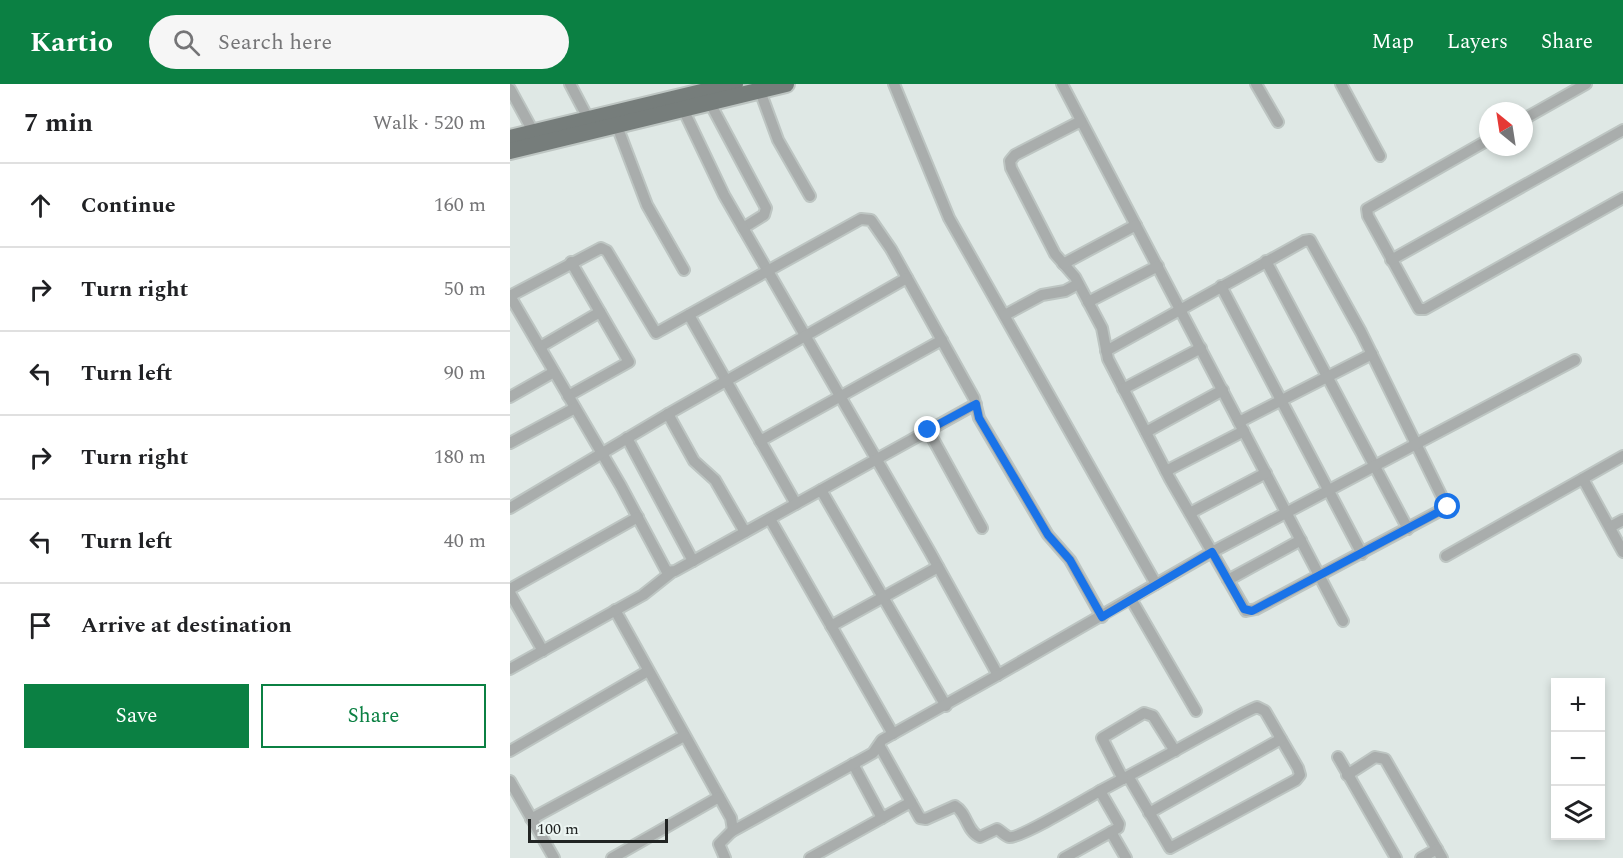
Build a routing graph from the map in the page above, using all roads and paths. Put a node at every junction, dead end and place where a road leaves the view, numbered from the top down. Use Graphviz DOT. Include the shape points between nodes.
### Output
graph roads {
  1 [pos="570,84"];
  2 [pos="735,84"];
  3 [pos="786,84"];
  4 [pos="894,84"];
  5 [pos="1062,84"];
  6 [pos="1256,84"];
  7 [pos="1341,84"];
  8 [pos="1584,84"];
  9 [pos="510,89"];
  10 [pos="760,91"];
  11 [pos="702,93"];
  12 [pos="683,109"];
  13 [pos="1533,114"];
  14 [pos="589,120"];
  15 [pos="1081,121"];
  16 [pos="1278,122"];
  17 [pos="617,126"];
  18 [pos="1623,130"];
  19 [pos="534,133"];
  20 [pos="510,138"];
  21 [pos="1479,145"];
  22 [pos="510,151"];
  23 [pos="1380,156"];
  24 [pos="810,196"];
  25 [pos="1623,198"];
  26 [pos="1136,225"];
  27 [pos="743,228"];
  28 [pos="1391,260"];
  29 [pos="1266,261"];
  30 [pos="571,262"];
  31 [pos="1063,264"];
  32 [pos="1158,266"];
  33 [pos="684,270"];
  34 [pos="768,271"];
  35 [pos="907,278"];
  36 [pos="1078,284"];
  37 [pos="1221,286"];
  38 [pos="1088,302"];
  39 [pos="1180,308"];
  40 [pos="600,312"];
  41 [pos="689,315"];
  42 [pos="1005,315"];
  43 [pos="806,335"];
  44 [pos="942,340"];
  45 [pos="540,347"];
  46 [pos="1201,348"];
  47 [pos="1106,351"];
  48 [pos="1372,354"];
  49 [pos="1575,360"];
  50 [pos="554,372"];
  51 [pos="1327,377"];
  52 [pos="726,381"];
  53 [pos="1123,389"];
  54 [pos="1222,390"];
  55 [pos="568,396"];
  56 [pos="840,396"];
  57 [pos="510,397"];
  58 [pos="1282,400"];
  59 [pos="976,404"];
  60 [pos="575,408"];
  61 [pos="668,414"];
  62 [pos="1242,427"];
  63 [pos="928,430"];
  64 [pos="1146,432"];
  65 [pos="627,438"];
  66 [pos="760,441"];
  67 [pos="510,443"];
  68 [pos="1417,444"];
  69 [pos="601,454"];
  70 [pos="1623,456"];
  71 [pos="876,459"];
  72 [pos="1374,466"];
  73 [pos="1166,471"];
  74 [pos="1266,473"];
  75 [pos="1583,479"];
  76 [pos="821,490"];
  77 [pos="1329,490"];
  78 [pos="796,504"];
  79 [pos="510,508"];
  80 [pos="1190,513"];
  81 [pos="1287,513"];
  82 [pos="638,517"];
  83 [pos="770,519"];
  84 [pos="1623,520"];
  85 [pos="1610,527"];
  86 [pos="982,528"];
  87 [pos="1408,529"];
  88 [pos="745,532"];
  89 [pos="1301,540"];
  90 [pos="1212,552"];
  91 [pos="1623,552"];
  92 [pos="1362,554"];
  93 [pos="1446,556"];
  94 [pos="693,561"];
  95 [pos="938,567"];
  96 [pos="672,572"];
  97 [pos="1320,576"];
  98 [pos="1228,580"];
  99 [pos="1156,584"];
  100 [pos="510,591"];
  101 [pos="883,598"];
  102 [pos="1131,599"];
  103 [pos="615,610"];
  104 [pos="1102,617"];
  105 [pos="1343,621"];
  106 [pos="831,626"];
  107 [pos="543,651"];
  108 [pos="510,669"];
  109 [pos="648,671"];
  110 [pos="998,675"];
  111 [pos="946,706"];
  112 [pos="1196,711"];
  113 [pos="893,734"];
  114 [pos="684,736"];
  115 [pos="1281,739"];
  116 [pos="879,745"];
  117 [pos="510,751"];
  118 [pos="1175,751"];
  119 [pos="1338,757"];
  120 [pos="853,764"];
  121 [pos="1347,775"];
  122 [pos="1126,777"];
  123 [pos="510,781"];
  124 [pos="1100,792"];
  125 [pos="719,797"];
  126 [pos="911,802"];
  127 [pos="1149,813"];
  128 [pos="882,818"];
  129 [pos="531,819"];
  130 [pos="731,832"];
  131 [pos="1111,832"];
  132 [pos="1440,854"];
  133 [pos="1069,857"];
  134 [pos="554,858"];
  135 [pos="612,858"];
  136 [pos="725,858"];
  137 [pos="810,858"];
  138 [pos="1126,858"];
  139 [pos="1396,858"];
  140 [pos="1421,858"];
  1 -- 14 [label="street"];
  2 -- 11 [label="main road"];
  3 -- 10 [label="main road"];
  4 -- 42 [label="street" via="942,204"];
  5 -- 15 [label="street"];
  6 -- 16 [label="street"];
  7 -- 23 [label="street"];
  8 -- 13 [label="street"];
  9 -- 19 [label="street"];
  10 -- 11 [label="main road"];
  10 -- 24 [label="street" via="778,140"];
  11 -- 12 [label="main road"];
  11 -- 14 [label="main road"];
  11 -- 27 [label="street" via="766,208 764,215"];
  12 -- 17 [label="main road"];
  12 -- 27 [label="street"];
  14 -- 19 [label="main road"];
  15 -- 26 [label="street"];
  15 -- 31 [label="street" via="1016,155 1010,164"];
  17 -- 22 [label="main road"];
  17 -- 33 [label="street" via="647,205"];
  18 -- 28 [label="street"];
  19 -- 20 [label="main road"];
  21 -- 28 [label="street" via="1367,210"];
  25 -- 28 [label="street" via="1425,309 1416,307"];
  26 -- 31 [label="street"];
  26 -- 32 [label="street"];
  27 -- 34 [label="street"];
  29 -- 37 [label="street"];
  29 -- 48 [label="street" via="1304,241 1312,241"];
  29 -- 51 [label="street"];
  30 -- 40 [label="street"];
  30 -- 41 [label="street" via="598,248 607,251 656,333"];
  30 -- 45 [label="street" via="510,297"];
  31 -- 36 [label="street"];
  32 -- 38 [label="street"];
  32 -- 39 [label="street"];
  34 -- 35 [label="street" via="868,218"];
  34 -- 41 [label="street"];
  34 -- 43 [label="street"];
  35 -- 43 [label="street"];
  35 -- 44 [label="street"];
  36 -- 38 [label="street"];
  36 -- 42 [label="street" via="1042,295"];
  37 -- 39 [label="street"];
  37 -- 58 [label="street"];
  38 -- 47 [label="street" via="1104,332"];
  39 -- 46 [label="street"];
  39 -- 47 [label="street"];
  40 -- 45 [label="street"];
  40 -- 55 [label="street" via="628,362"];
  41 -- 52 [label="street"];
  42 -- 99 [label="street"];
  43 -- 52 [label="street"];
  43 -- 56 [label="street"];
  44 -- 56 [label="street"];
  44 -- 59 [label="street"];
  45 -- 50 [label="street"];
  46 -- 53 [label="street"];
  46 -- 54 [label="street"];
  47 -- 53 [label="street"];
  48 -- 51 [label="street"];
  48 -- 68 [label="street"];
  49 -- 68 [label="street"];
  50 -- 55 [label="street"];
  50 -- 57 [label="street"];
  51 -- 58 [label="street"];
  51 -- 72 [label="street"];
  52 -- 61 [label="street"];
  52 -- 66 [label="street"];
  53 -- 64 [label="street"];
  54 -- 62 [label="street"];
  54 -- 64 [label="street"];
  55 -- 60 [label="street"];
  56 -- 66 [label="street"];
  56 -- 71 [label="street"];
  58 -- 62 [label="street"];
  58 -- 77 [label="street"];
  59 -- 63 [label="street"];
  59 -- 104 [label="street" via="977,414 1048,535 1070,560"];
  60 -- 67 [label="street"];
  60 -- 69 [label="street"];
  61 -- 65 [label="street"];
  61 -- 88 [label="street" via="694,461 715,480"];
  62 -- 73 [label="street"];
  62 -- 74 [label="street"];
  63 -- 71 [label="street"];
  63 -- 86 [label="street"];
  64 -- 73 [label="street"];
  65 -- 69 [label="street"];
  65 -- 94 [label="street"];
  66 -- 78 [label="street"];
  68 -- 72 [label="street"];
  68 -- 87 [label="street" via="1448,507"];
  69 -- 79 [label="street"];
  69 -- 82 [label="street"];
  70 -- 75 [label="street"];
  71 -- 76 [label="street"];
  71 -- 95 [label="street"];
  72 -- 77 [label="street"];
  72 -- 87 [label="street"];
  73 -- 80 [label="street"];
  74 -- 80 [label="street"];
  74 -- 81 [label="street"];
  75 -- 85 [label="street"];
  75 -- 93 [label="street"];
  76 -- 78 [label="street"];
  76 -- 101 [label="street"];
  77 -- 81 [label="street"];
  77 -- 92 [label="street"];
  78 -- 83 [label="street"];
  80 -- 90 [label="street"];
  81 -- 89 [label="street"];
  81 -- 90 [label="street"];
  82 -- 96 [label="street" via="665,570"];
  82 -- 100 [label="street"];
  83 -- 88 [label="street"];
  83 -- 106 [label="street"];
  84 -- 85 [label="street"];
  85 -- 91 [label="street"];
  87 -- 92 [label="street"];
  88 -- 94 [label="street"];
  89 -- 97 [label="street"];
  89 -- 98 [label="street"];
  90 -- 98 [label="street"];
  90 -- 99 [label="street"];
  92 -- 97 [label="street"];
  94 -- 96 [label="street"];
  95 -- 101 [label="street"];
  95 -- 110 [label="street"];
  96 -- 103 [label="street"];
  97 -- 98 [label="street" via="1248,612"];
  97 -- 105 [label="street"];
  99 -- 102 [label="street"];
  100 -- 107 [label="street"];
  101 -- 106 [label="street"];
  101 -- 111 [label="street"];
  102 -- 104 [label="street"];
  102 -- 112 [label="street"];
  103 -- 107 [label="street"];
  103 -- 109 [label="street"];
  104 -- 110 [label="street"];
  106 -- 113 [label="street"];
  107 -- 108 [label="street"];
  109 -- 114 [label="street"];
  109 -- 117 [label="street"];
  110 -- 111 [label="street"];
  111 -- 113 [label="street"];
  113 -- 116 [label="street"];
  114 -- 125 [label="street"];
  114 -- 129 [label="street"];
  115 -- 118 [label="street" via="1264,709 1257,707"];
  115 -- 127 [label="street"];
  115 -- 127 [label="street" via="1298,768 1300,775 1296,780 1173,848 1167,846"];
  116 -- 120 [label="street"];
  116 -- 126 [label="street"];
  118 -- 122 [label="street"];
  118 -- 122 [label="street" via="1153,716 1144,713 1102,738"];
  119 -- 121 [label="street"];
  120 -- 128 [label="street"];
  120 -- 130 [label="street"];
  121 -- 132 [label="street" via="1375,758 1385,759"];
  121 -- 139 [label="street"];
  122 -- 124 [label="street"];
  122 -- 127 [label="street"];
  123 -- 129 [label="street"];
  124 -- 126 [label="street" via="1013,837 997,829 978,836 955,806 920,818"];
  124 -- 131 [label="street" via="1119,824"];
  125 -- 130 [label="street" via="731,818"];
  125 -- 135 [label="street"];
  126 -- 128 [label="street"];
  128 -- 137 [label="street"];
  129 -- 134 [label="street"];
  130 -- 136 [label="street" via="720,841"];
  131 -- 133 [label="street"];
  131 -- 138 [label="street"];
  132 -- 140 [label="street"];
}
